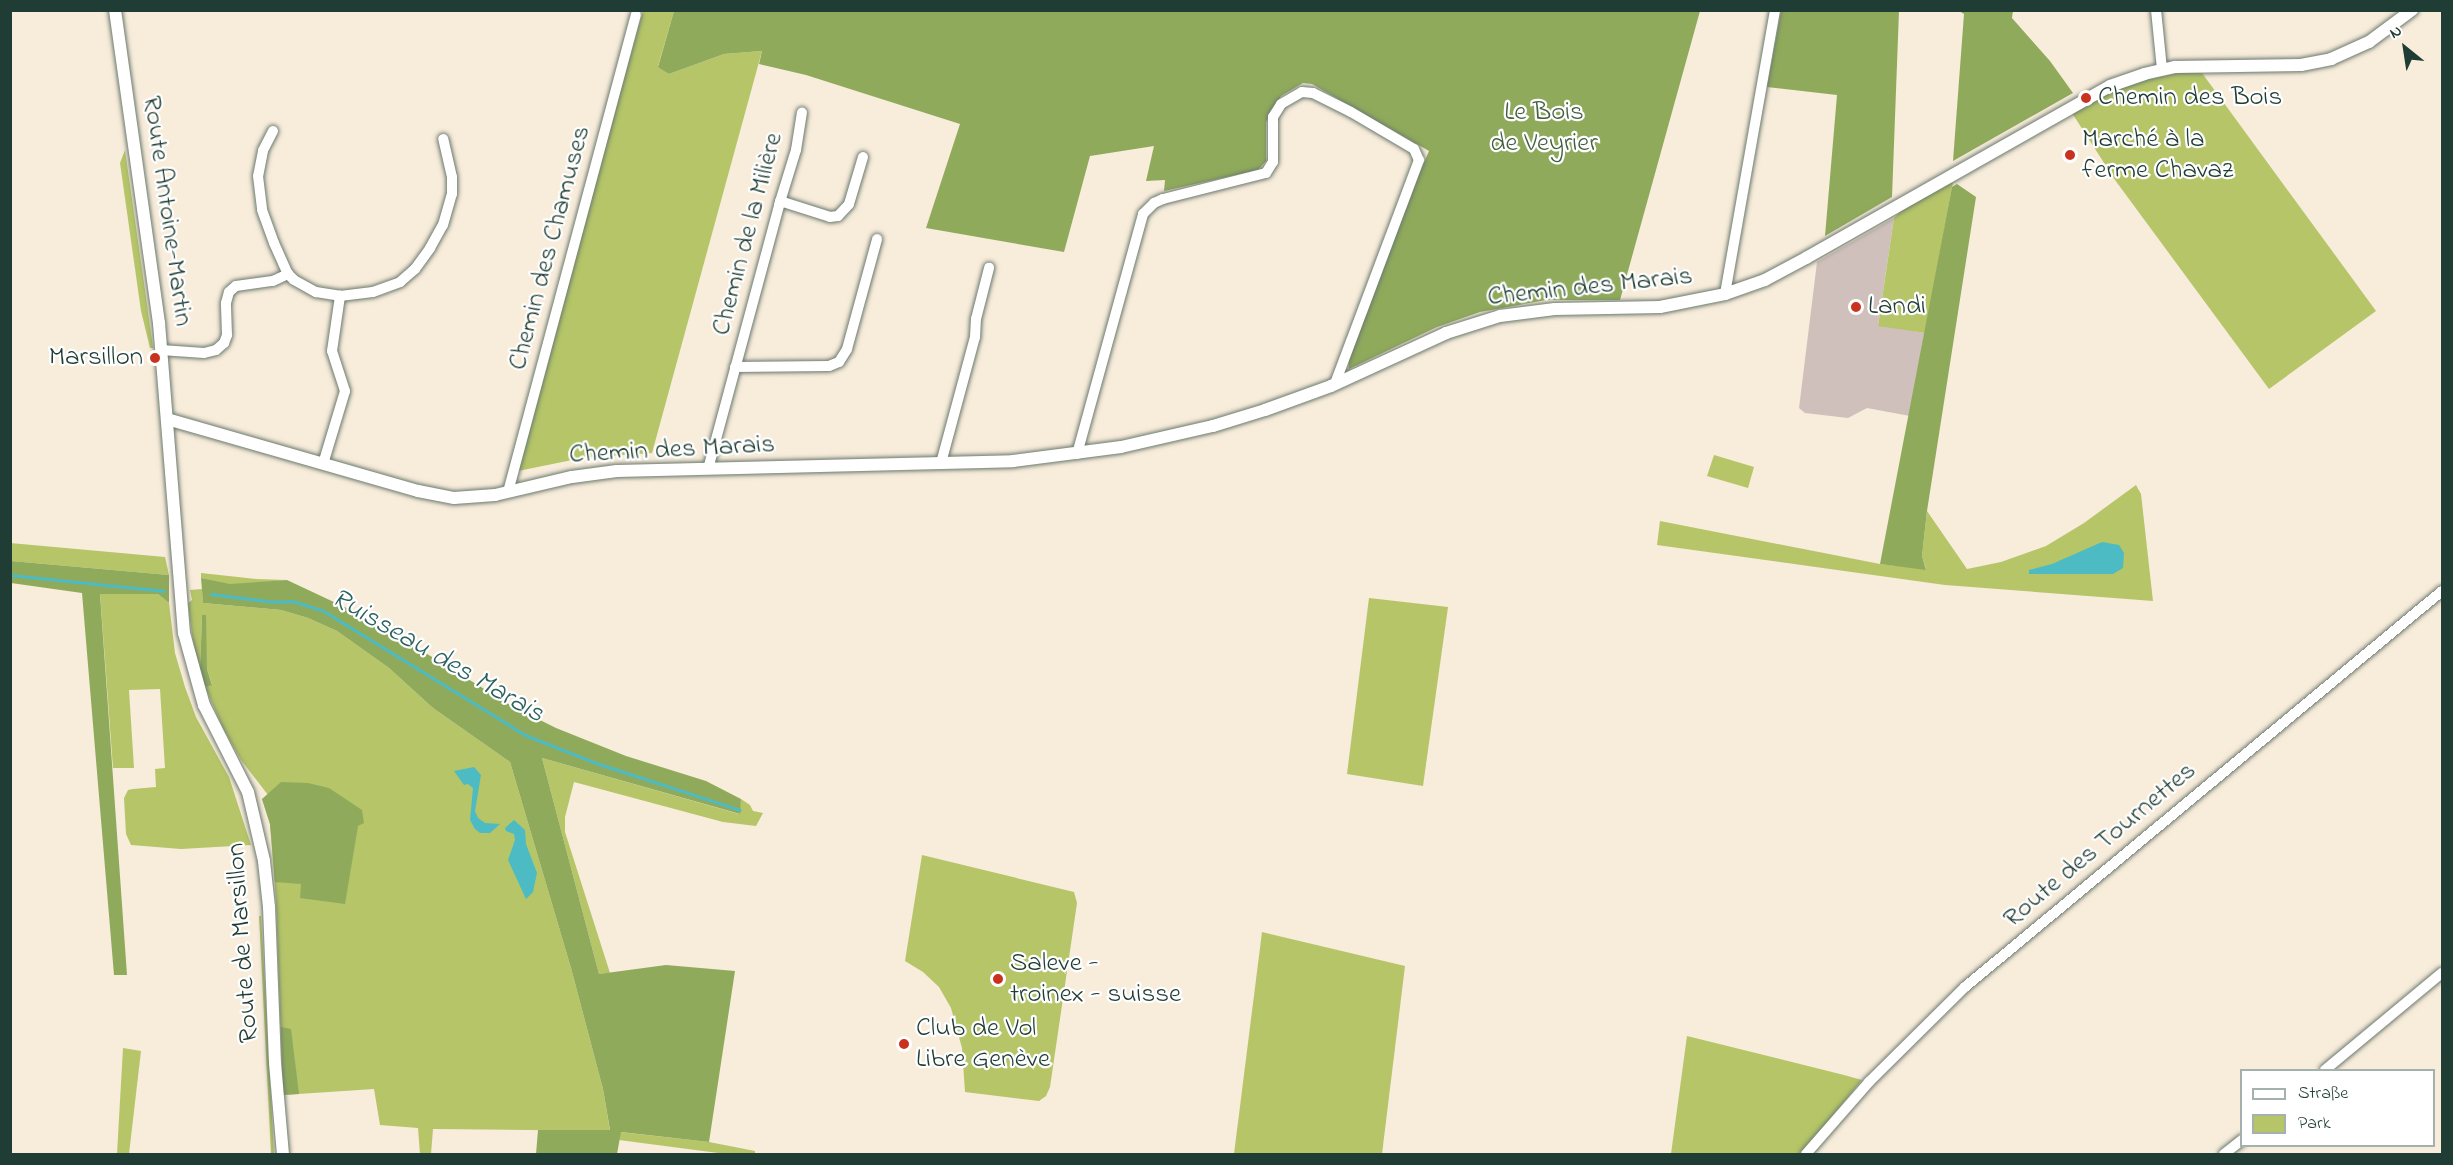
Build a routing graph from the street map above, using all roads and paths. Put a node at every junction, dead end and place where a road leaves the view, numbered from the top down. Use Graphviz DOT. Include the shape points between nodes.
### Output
graph roads {
  1 [pos="114,10"];
  2 [pos="1775,10"];
  3 [pos="2156,10"];
  4 [pos="2412,10"];
  5 [pos="636,15"];
  6 [pos="2162,69"];
  7 [pos="802,112"];
  8 [pos="273,131"];
  9 [pos="443,139"];
  10 [pos="862,157"];
  11 [pos="1155,190"];
  12 [pos="780,201"];
  13 [pos="1154,203"];
  14 [pos="877,238"];
  15 [pos="989,268"];
  16 [pos="288,274"];
  17 [pos="1725,294"];
  18 [pos="340,296"];
  19 [pos="161,350"];
  20 [pos="735,367"];
  21 [pos="1335,384"];
  22 [pos="167,419"];
  23 [pos="1077,454"];
  24 [pos="941,463"];
  25 [pos="323,464"];
  26 [pos="708,469"];
  27 [pos="508,492"];
  28 [pos="2442,591"];
  29 [pos="2442,974"];
  30 [pos="2327,1069"];
  31 [pos="2240,1141"];
  32 [pos="283,1155"];
  33 [pos="1806,1155"];
  34 [pos="2224,1155"];
  1 -- 19 [label="street, Route Antoine-Martin"];
  2 -- 17 [label="street"];
  3 -- 6 [label="street"];
  4 -- 6 [label="street, Chemin des Marais" via="2369,42 2316,63"];
  5 -- 27 [label="street, Chemin des Chamuses"];
  6 -- 17 [label="street, Chemin des Marais" via="2086,98 1806,258"];
  7 -- 12 [label="street, Chemin de la Milière" via="796,150"];
  8 -- 16 [label="street" via="259,165 259,188 262,210"];
  9 -- 18 [label="street" via="452,194 443,225 430,248 400,282 373,292"];
  10 -- 12 [label="street" via="849,204 838,216"];
  11 -- 13 [label="street"];
  12 -- 20 [label="street, Chemin de la Milière"];
  13 -- 21 [label="street" via="1266,173 1272,162 1273,117 1281,104 1302,92 1313,93 1351,111 1414,149 1418,166"];
  13 -- 23 [label="street" via="1139,221"];
  14 -- 20 [label="street, Chemin de la Milière" via="847,349 839,362 829,366"];
  15 -- 24 [label="street" via="975,338"];
  16 -- 18 [label="street" via="304,287"];
  16 -- 19 [label="street" via="273,281 236,286 229,292 227,335 216,350"];
  17 -- 21 [label="street, Chemin des Marais" via="1660,307 1555,309 1500,316 1446,333"];
  18 -- 25 [label="street" via="332,351 345,391"];
  19 -- 22 [label="street, Route Antoine-Martin"];
  20 -- 26 [label="street, Chemin de la Milière"];
  21 -- 23 [label="street, Chemin des Marais" via="1213,426"];
  22 -- 25 [label="street, Chemin des Marais"];
  22 -- 32 [label="street, Route de Marsillon" via="189,657 204,705 248,792 264,861"];
  23 -- 24 [label="street, Chemin des Marais"];
  24 -- 26 [label="street, Chemin des Marais"];
  25 -- 27 [label="street, Chemin des Marais" via="444,497"];
  26 -- 27 [label="street, Chemin des Marais" via="603,472"];
  28 -- 33 [label="street, Route des Tournettes" via="1965,987 1869,1082"];
  29 -- 30 [label="street"];
  31 -- 34 [label="street"];
}
